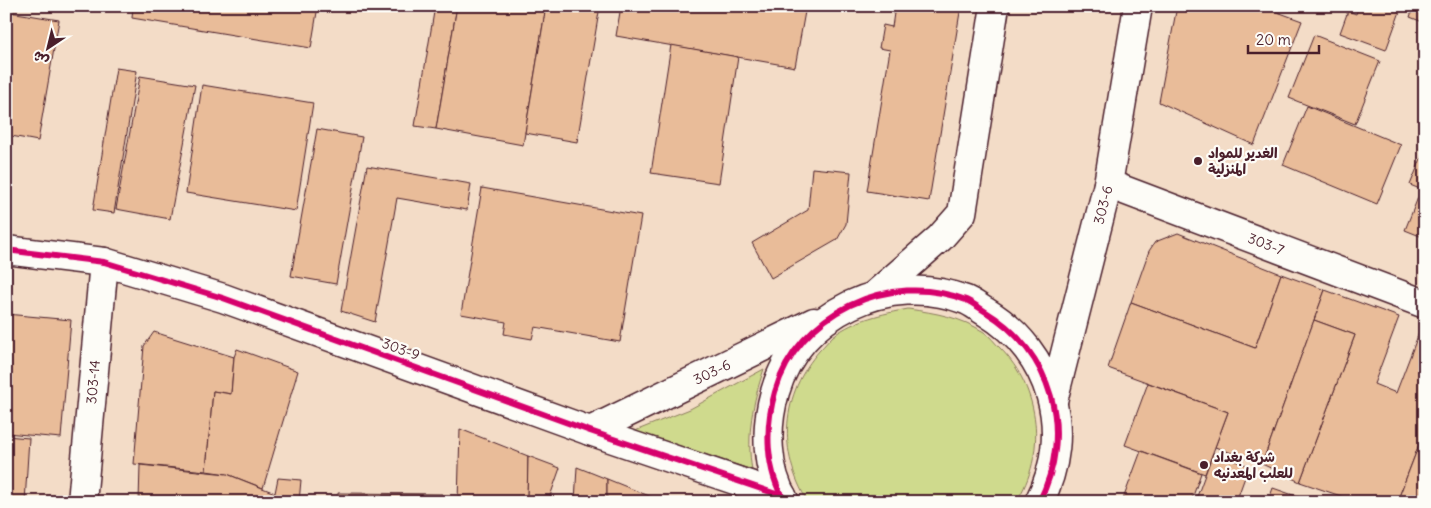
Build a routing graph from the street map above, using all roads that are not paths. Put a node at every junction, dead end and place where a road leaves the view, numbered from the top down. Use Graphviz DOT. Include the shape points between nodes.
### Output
graph roads {
  1 [pos="995,6"];
  2 [pos="1138,6"];
  3 [pos="1108,184"];
  4 [pos="6,250"];
  5 [pos="104,262"];
  6 [pos="876,294"];
  7 [pos="1425,304"];
  8 [pos="834,312"];
  9 [pos="1053,401"];
  10 [pos="590,431"];
  11 [pos="783,499"];
  12 [pos="82,502"];
  13 [pos="1039,502"];
  1 -- 6 [label="street" via="962,213 940,238"];
  2 -- 3 [label="street, 303-6"];
  3 -- 7 [label="street, 303-7"];
  3 -- 9 [label="street, 303-6"];
  4 -- 5 [label="street, 303-9"];
  5 -- 10 [label="street, 303-9" via="223,298"];
  5 -- 12 [label="street, 303-14"];
  6 -- 8 [label="street, 303-6"];
  6 -- 9 [label="street" via="922,290 966,300 1006,324 1036,358"];
  8 -- 10 [label="street, 303-6"];
  8 -- 11 [label="street" via="803,339 789,360 780,374 768,414 769,456"];
  9 -- 13 [label="street" via="1057,441 1050,482"];
  10 -- 11 [label="street, 303-9"];
}
